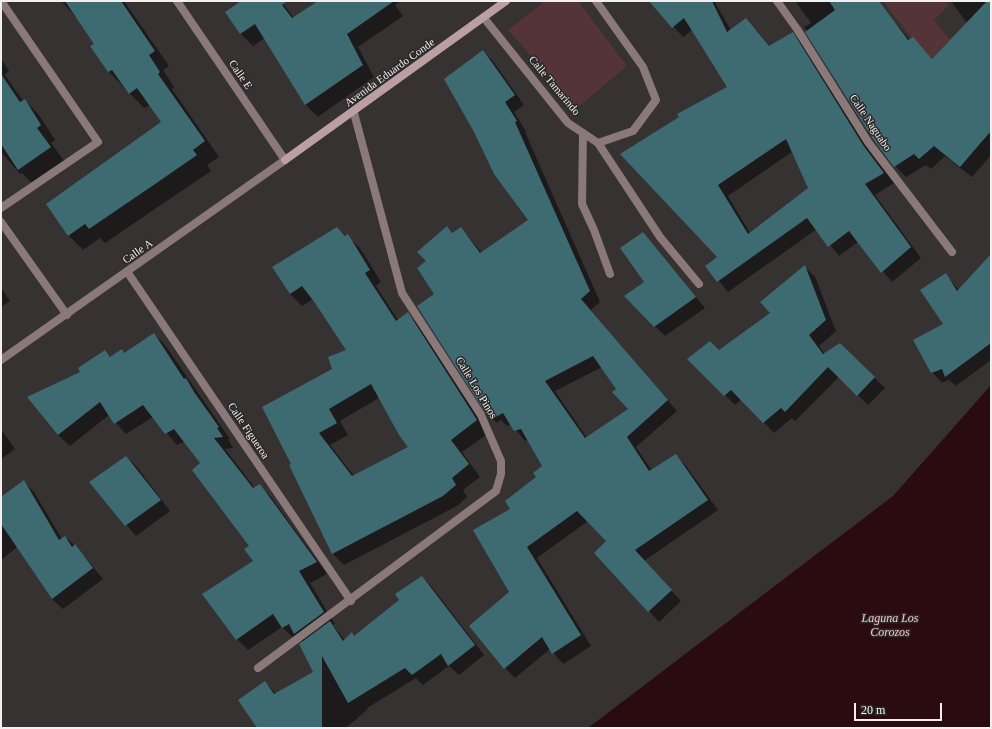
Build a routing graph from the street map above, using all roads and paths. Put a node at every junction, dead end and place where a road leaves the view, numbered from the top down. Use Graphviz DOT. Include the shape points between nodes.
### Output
graph roads {
  1 [pos="1,1"];
  2 [pos="177,1"];
  3 [pos="506,1"];
  4 [pos="596,1"];
  5 [pos="777,1"];
  6 [pos="484,18"];
  7 [pos="354,113"];
  8 [pos="583,133"];
  9 [pos="598,143"];
  10 [pos="285,160"];
  11 [pos="1,208"];
  12 [pos="1,222"];
  13 [pos="952,252"];
  14 [pos="128,273"];
  15 [pos="610,274"];
  16 [pos="699,284"];
  17 [pos="67,315"];
  18 [pos="1,360"];
  19 [pos="351,601"];
  20 [pos="258,668"];
  1 -- 11 [label="street" via="98,142"];
  2 -- 10 [label="street, Calle E"];
  3 -- 6 [label="street, Avenida Eduardo Conde"];
  4 -- 9 [label="street" via="643,66 656,100 633,131"];
  5 -- 13 [label="street, Calle Naguabo" via="868,142"];
  6 -- 7 [label="street, Avenida Eduardo Conde"];
  6 -- 8 [label="street, Calle Tamarindo" via="568,123"];
  7 -- 10 [label="street, Avenida Eduardo Conde"];
  7 -- 19 [label="street, Calle Los Pinos" via="402,293 482,415 501,461 501,468 496,491"];
  8 -- 9 [label="street, Calle Tamarindo"];
  8 -- 15 [label="street" via="582,204"];
  9 -- 16 [label="street" via="660,237"];
  10 -- 14 [label="street, Calle A"];
  12 -- 17 [label="street"];
  14 -- 17 [label="street, Calle A"];
  14 -- 19 [label="street, Calle Figueroa"];
  17 -- 18 [label="street, Calle A"];
  19 -- 20 [label="street, Calle Los Pinos"];
}
